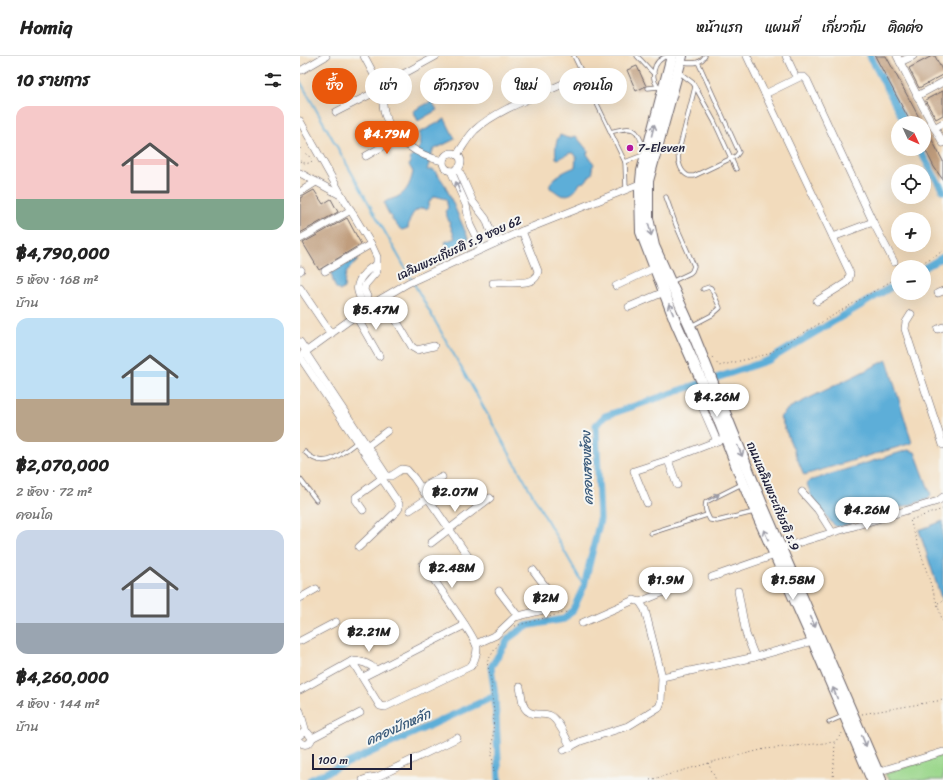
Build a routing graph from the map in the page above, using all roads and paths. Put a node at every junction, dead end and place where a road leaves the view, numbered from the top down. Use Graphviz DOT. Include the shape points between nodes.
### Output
graph roads {
  1 [pos="326,56"];
  2 [pos="364,56"];
  3 [pos="436,56"];
  4 [pos="574,56"];
  5 [pos="637,56"];
  6 [pos="705,56"];
  7 [pos="747,56"];
  8 [pos="786,56"];
  9 [pos="913,56"];
  10 [pos="673,59"];
  11 [pos="899,59"];
  12 [pos="642,60"];
  13 [pos="698,62"];
  14 [pos="638,63"];
  15 [pos="372,68"];
  16 [pos="412,68"];
  17 [pos="580,68"];
  18 [pos="302,70"];
  19 [pos="794,72"];
  20 [pos="654,74"];
  21 [pos="943,82"];
  22 [pos="559,86"];
  23 [pos="695,87"];
  24 [pos="648,88"];
  25 [pos="660,89"];
  26 [pos="765,94"];
  27 [pos="917,96"];
  28 [pos="365,97"];
  29 [pos="383,104"];
  30 [pos="597,104"];
  31 [pos="336,112"];
  32 [pos="300,121"];
  33 [pos="943,123"];
  34 [pos="934,128"];
  35 [pos="610,132"];
  36 [pos="399,137"];
  37 [pos="943,143"];
  38 [pos="300,148"];
  39 [pos="457,155"];
  40 [pos="366,156"];
  41 [pos="311,157"];
  42 [pos="320,157"];
  43 [pos="731,159"];
  44 [pos="300,161"];
  45 [pos="443,161"];
  46 [pos="625,162"];
  47 [pos="736,169"];
  48 [pos="454,170"];
  49 [pos="300,173"];
  50 [pos="316,182"];
  51 [pos="644,183"];
  52 [pos="626,189"];
  53 [pos="300,192"];
  54 [pos="342,196"];
  55 [pos="666,197"];
  56 [pos="469,204"];
  57 [pos="351,210"];
  58 [pos="873,222"];
  59 [pos="522,231"];
  60 [pos="833,237"];
  61 [pos="300,239"];
  62 [pos="495,243"];
  63 [pos="371,244"];
  64 [pos="482,249"];
  65 [pos="943,251"];
  66 [pos="893,260"];
  67 [pos="927,260"];
  68 [pos="654,268"];
  69 [pos="325,271"];
  70 [pos="891,281"];
  71 [pos="670,282"];
  72 [pos="493,283"];
  73 [pos="616,286"];
  74 [pos="300,288"];
  75 [pos="703,289"];
  76 [pos="664,292"];
  77 [pos="383,298"];
  78 [pos="817,301"];
  79 [pos="368,307"];
  80 [pos="629,307"];
  81 [pos="911,314"];
  82 [pos="356,316"];
  83 [pos="690,326"];
  84 [pos="331,334"];
  85 [pos="300,342"];
  86 [pos="690,343"];
  87 [pos="434,346"];
  88 [pos="303,354"];
  89 [pos="379,356"];
  90 [pos="712,357"];
  91 [pos="700,402"];
  92 [pos="722,416"];
  93 [pos="387,432"];
  94 [pos="721,439"];
  95 [pos="357,442"];
  96 [pos="943,445"];
  97 [pos="367,446"];
  98 [pos="305,452"];
  99 [pos="668,460"];
  100 [pos="442,476"];
  101 [pos="300,479"];
  102 [pos="382,479"];
  103 [pos="747,481"];
  104 [pos="677,485"];
  105 [pos="422,488"];
  106 [pos="802,492"];
  107 [pos="943,497"];
  108 [pos="428,498"];
  109 [pos="490,498"];
  110 [pos="316,500"];
  111 [pos="647,503"];
  112 [pos="943,509"];
  113 [pos="363,510"];
  114 [pos="410,510"];
  115 [pos="760,510"];
  116 [pos="707,515"];
  117 [pos="450,529"];
  118 [pos="832,532"];
  119 [pos="651,533"];
  120 [pos="431,543"];
  121 [pos="359,547"];
  122 [pos="778,552"];
  123 [pos="423,564"];
  124 [pos="533,570"];
  125 [pos="455,575"];
  126 [pos="712,577"];
  127 [pos="683,584"];
  128 [pos="316,589"];
  129 [pos="499,591"];
  130 [pos="738,591"];
  131 [pos="300,598"];
  132 [pos="638,600"];
  133 [pos="943,601"];
  134 [pos="937,603"];
  135 [pos="567,612"];
  136 [pos="518,616"];
  137 [pos="336,622"];
  138 [pos="943,622"];
  139 [pos="582,623"];
  140 [pos="465,625"];
  141 [pos="514,627"];
  142 [pos="501,638"];
  143 [pos="300,641"];
  144 [pos="813,641"];
  145 [pos="476,644"];
  146 [pos="755,657"];
  147 [pos="352,662"];
  148 [pos="376,670"];
  149 [pos="662,677"];
  150 [pos="363,678"];
  151 [pos="520,687"];
  152 [pos="300,690"];
  153 [pos="943,700"];
  154 [pos="300,711"];
  155 [pos="360,713"];
  156 [pos="849,718"];
  157 [pos="829,722"];
  158 [pos="303,734"];
  159 [pos="312,738"];
  160 [pos="457,738"];
  161 [pos="300,742"];
  162 [pos="835,742"];
  163 [pos="943,752"];
  164 [pos="708,763"];
  165 [pos="877,777"];
  166 [pos="371,779"];
  167 [pos="495,780"];
  168 [pos="650,780"];
  169 [pos="716,780"];
  170 [pos="833,780"];
  1 -- 18 [label="street"];
  2 -- 15 [label="street"];
  3 -- 16 [label="street"];
  4 -- 17 [label="lane"];
  5 -- 12 [label="lane"];
  6 -- 13 [label="lane"];
  7 -- 26 [label="street"];
  8 -- 19 [label="street"];
  9 -- 11 [label="street"];
  10 -- 13 [label="lane"];
  10 -- 20 [label="lane" via="657,65"];
  10 -- 23 [label="lane"];
  10 -- 25 [label="main road, ถนนเฉลิมพระเกียรติ ร.9"];
  10 -- 51 [label="main road, ถนนเฉลิมพระเกียรติ ร.9"];
  11 -- 27 [label="street"];
  12 -- 14 [label="lane"];
  12 -- 20 [label="lane"];
  13 -- 43 [label="lane" via="739,152"];
  20 -- 25 [label="lane"];
  21 -- 27 [label="street"];
  22 -- 39 [label="street" via="484,123 467,140"];
  23 -- 43 [label="lane"];
  23 -- 43 [label="lane" via="678,154 680,165 689,176 694,176"];
  24 -- 25 [label="lane"];
  51 -- 25 [label="main road, ถนนเฉลิมพระเกียรติ ร.9, one-way" via="642,171"];
  26 -- 58 [label="street" via="800,77 807,80"];
  26 -- 60 [label="street"];
  27 -- 34 [label="street"];
  28 -- 31 [label="street"];
  29 -- 36 [label="street" via="390,125"];
  30 -- 35 [label="lane"];
  32 -- 42 [label="street"];
  33 -- 34 [label="street"];
  34 -- 37 [label="street"];
  35 -- 46 [label="lane"];
  35 -- 46 [label="lane" via="628,128 636,131 644,147 644,154"];
  36 -- 40 [label="street"];
  36 -- 45 [label="street" via="416,152"];
  38 -- 41 [label="path"];
  39 -- 45 [label="street" via="446,155"];
  39 -- 48 [label="street" via="461,160"];
  41 -- 42 [label="path"];
  41 -- 44 [label="path" via="310,163"];
  42 -- 54 [label="street"];
  43 -- 47 [label="lane"];
  45 -- 48 [label="street" via="444,167"];
  46 -- 52 [label="lane"];
  48 -- 56 [label="street"];
  49 -- 50 [label="street"];
  50 -- 53 [label="street"];
  50 -- 54 [label="street"];
  51 -- 52 [label="street, เฉลิมพระเกียรติ ร.9 ซอย 62"];
  51 -- 68 [label="main road, ถนนเฉลิมพระเกียรติ ร.9" via="640,210 641,232"];
  51 -- 71 [label="main road, ถนนเฉลิมพระเกียรติ ร.9, one-way" via="650,231"];
  52 -- 59 [label="street, เฉลิมพระเกียรติ ร.9 ซอย 62"];
  54 -- 57 [label="street"];
  55 -- 71 [label="lane" via="694,266 690,273"];
  56 -- 62 [label="street" via="486,219"];
  56 -- 64 [label="street" via="470,225"];
  57 -- 61 [label="street"];
  57 -- 63 [label="street"];
  58 -- 60 [label="street"];
  58 -- 66 [label="street"];
  59 -- 62 [label="street, เฉลิมพระเกียรติ ร.9 ซอย 62"];
  59 -- 72 [label="street" via="538,271 537,276 527,282"];
  60 -- 78 [label="street" via="850,273 849,279"];
  62 -- 64 [label="street, เฉลิมพระเกียรติ ร.9 ซอย 62"];
  63 -- 69 [label="street"];
  63 -- 79 [label="street" via="377,258 376,265 370,266 357,284 357,289"];
  64 -- 77 [label="street, เฉลิมพระเกียรติ ร.9 ซอย 62" via="408,283"];
  65 -- 67 [label="path"];
  68 -- 73 [label="street"];
  68 -- 76 [label="main road, ถนนเฉลิมพระเกียรติ ร.9"];
  70 -- 90 [label="path" via="768,354 719,366"];
  71 -- 83 [label="main road, ถนนเฉลิมพระเกียรติ ร.9"];
  74 -- 84 [label="street"];
  75 -- 83 [label="lane" via="711,288 720,308"];
  76 -- 80 [label="street"];
  86 -- 76 [label="main road, ถนนเฉลิมพระเกียรติ ร.9, one-way"];
  77 -- 79 [label="street, เฉลิมพระเกียรติ ร.9 ซอย 62"];
  77 -- 87 [label="street" via="412,347 417,350"];
  79 -- 82 [label="street, เฉลิมพระเกียรติ ร.9 ซอย 62"];
  81 -- 96 [label="street" via="904,329"];
  82 -- 84 [label="street, เฉลิมพระเกียรติ ร.9 ซอย 62"];
  82 -- 89 [label="street"];
  83 -- 86 [label="main road, ถนนเฉลิมพระเกียรติ ร.9"];
  84 -- 88 [label="street, เฉลิมพระเกียรติ ร.9 ซอย 62"];
  85 -- 88 [label="street"];
  86 -- 92 [label="main road, ถนนเฉลิมพระเกียรติ ร.9"];
  88 -- 95 [label="street"];
  88 -- 97 [label="street"];
  91 -- 94 [label="street"];
  92 -- 94 [label="main road, ถนนเฉลิมพระเกียรติ ร.9"];
  92 -- 103 [label="main road, ถนนเฉลิมพระเกียรติ ร.9, one-way"];
  93 -- 97 [label="street"];
  94 -- 99 [label="street"];
  94 -- 103 [label="main road, ถนนเฉลิมพระเกียรติ ร.9"];
  95 -- 98 [label="lane" via="341,454 323,462"];
  95 -- 102 [label="street"];
  97 -- 105 [label="street" via="386,476 404,469"];
  99 -- 104 [label="street"];
  99 -- 111 [label="street" via="634,471"];
  100 -- 105 [label="street"];
  101 -- 110 [label="lane"];
  102 -- 113 [label="street" via="356,496"];
  102 -- 121 [label="street" via="399,504 399,508"];
  103 -- 115 [label="main road, ถนนเฉลิมพระเกียรติ ร.9"];
  116 -- 103 [label="lane, one-way" via="706,502"];
  105 -- 108 [label="street"];
  106 -- 118 [label="street"];
  107 -- 118 [label="street" via="938,501"];
  108 -- 114 [label="street"];
  108 -- 117 [label="street"];
  109 -- 117 [label="street"];
  112 -- 134 [label="path" via="910,520"];
  115 -- 116 [label="lane" via="717,522 710,520"];
  115 -- 122 [label="main road, ถนนเฉลิมพระเกียรติ ร.9"];
  116 -- 119 [label="lane"];
  117 -- 120 [label="street"];
  117 -- 125 [label="street" via="474,565"];
  118 -- 122 [label="street"];
  122 -- 126 [label="street"];
  122 -- 144 [label="main road, ถนนเฉลิมพระเกียรติ ร.9"];
  122 -- 156 [label="main road, ถนนเฉลิมพระเกียรติ ร.9, one-way"];
  123 -- 140 [label="street"];
  124 -- 136 [label="street" via="558,603 555,607"];
  127 -- 132 [label="street"];
  128 -- 131 [label="street"];
  129 -- 136 [label="street"];
  130 -- 146 [label="street" via="746,634"];
  132 -- 139 [label="street"];
  132 -- 149 [label="street" via="646,610"];
  133 -- 134 [label="path"];
  134 -- 138 [label="path"];
  135 -- 141 [label="path"];
  136 -- 145 [label="street" via="496,635"];
  137 -- 143 [label="street"];
  140 -- 145 [label="street"];
  140 -- 148 [label="street"];
  142 -- 167 [label="path" via="487,662 494,712 492,756"];
  144 -- 146 [label="street"];
  156 -- 144 [label="main road, ถนนเฉลิมพระเกียรติ ร.9, one-way"];
  145 -- 150 [label="street" via="471,666 385,707 380,706"];
  146 -- 149 [label="street"];
  147 -- 148 [label="street" via="367,663"];
  147 -- 150 [label="street"];
  147 -- 152 [label="street"];
  148 -- 150 [label="street"];
  149 -- 151 [label="street" via="661,702 654,711 628,726 567,748 556,721 550,715 527,712"];
  153 -- 156 [label="path"];
  154 -- 158 [label="street"];
  155 -- 159 [label="street"];
  156 -- 157 [label="lane"];
  156 -- 162 [label="path"];
  156 -- 165 [label="main road, ถนนเฉลิมพระเกียรติ ร.9"];
  158 -- 159 [label="street" via="310,734"];
  159 -- 161 [label="street" via="307,744"];
  160 -- 166 [label="street"];
  162 -- 164 [label="path" via="765,749"];
  162 -- 170 [label="path"];
  163 -- 165 [label="street"];
  164 -- 168 [label="path"];
  164 -- 169 [label="path"];
}
